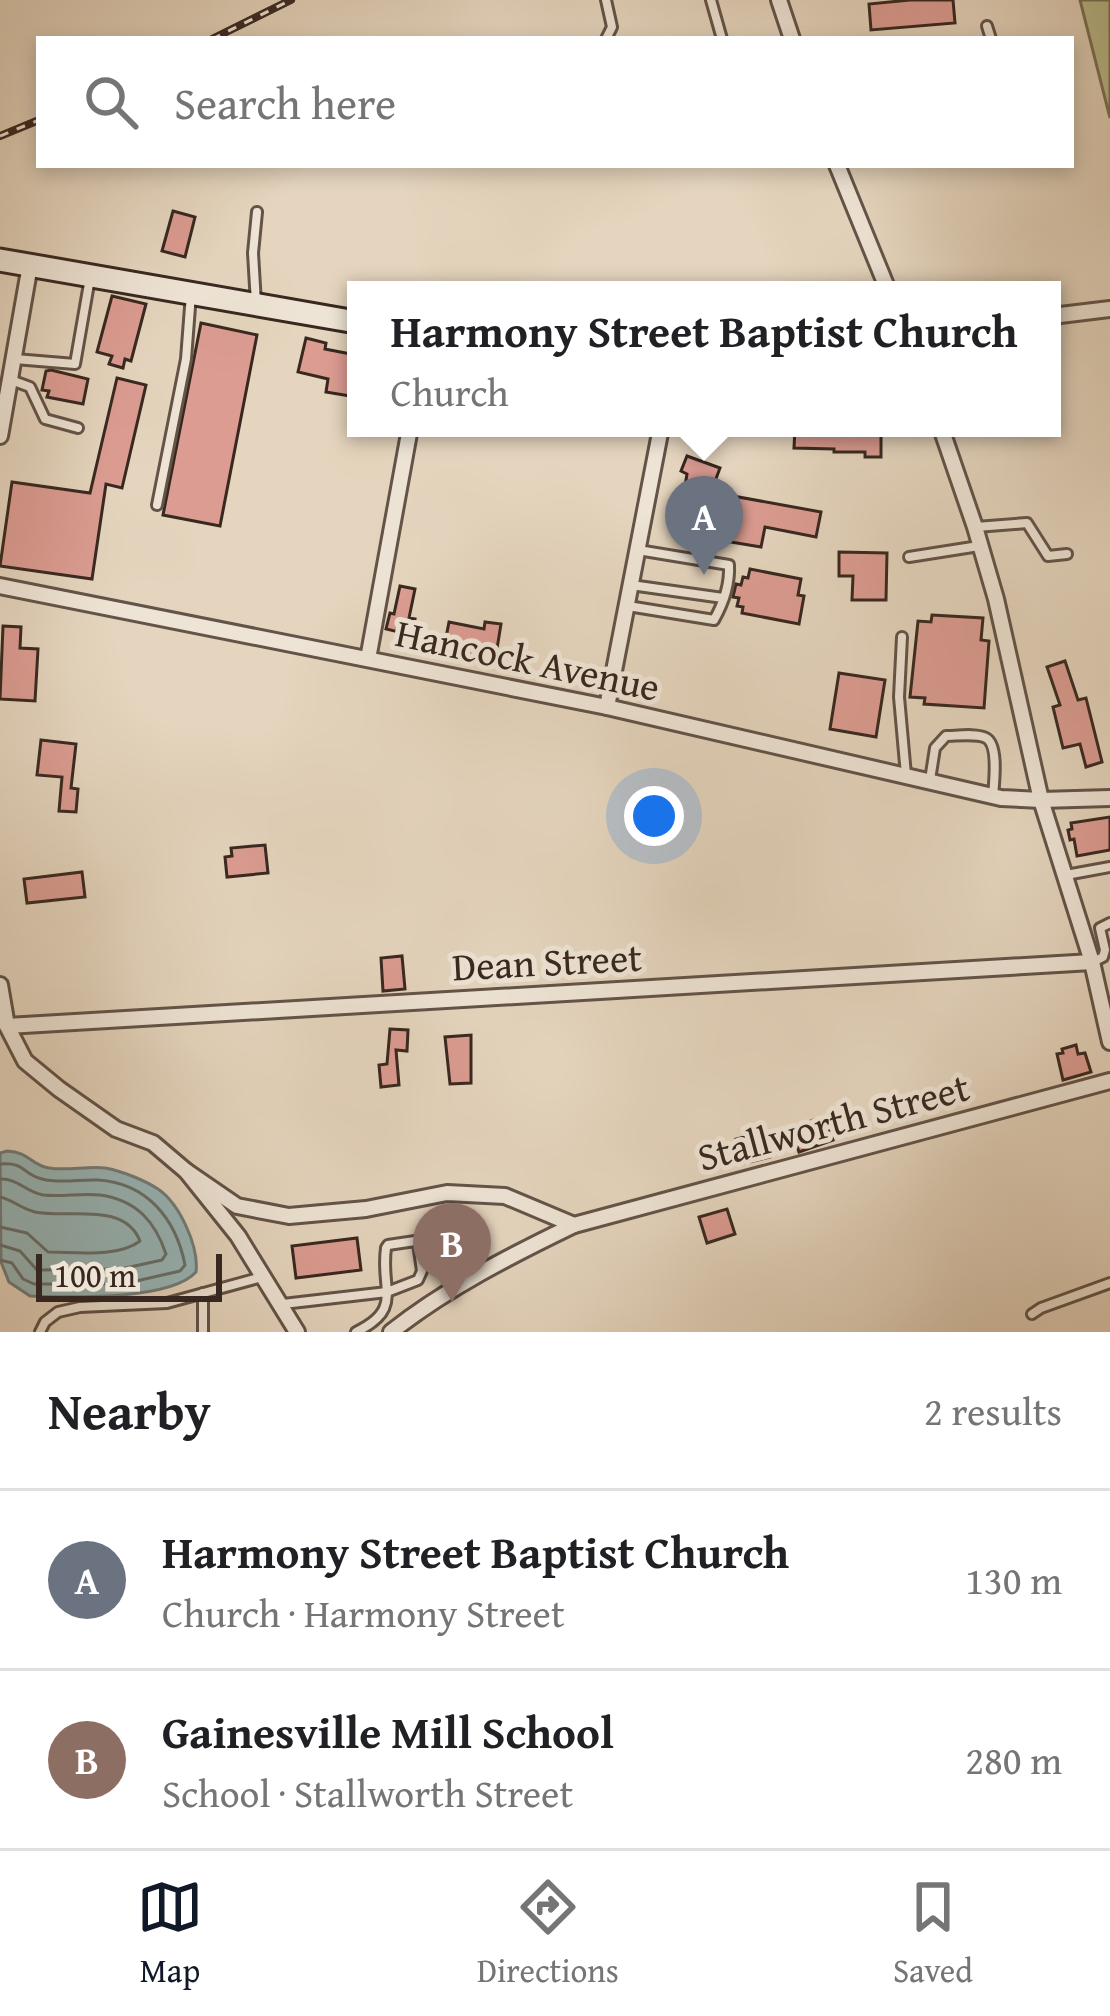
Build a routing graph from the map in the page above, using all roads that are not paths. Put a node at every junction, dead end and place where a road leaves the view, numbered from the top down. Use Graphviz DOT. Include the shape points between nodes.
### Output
graph roads {
  1 [pos="605,0"];
  2 [pos="711,0"];
  3 [pos="779,0"];
  4 [pos="987,26"];
  5 [pos="608,36"];
  6 [pos="721,36"];
  7 [pos="791,36"];
  8 [pos="990,36"];
  9 [pos="838,168"];
  10 [pos="257,212"];
  11 [pos="0,260"];
  12 [pos="30,265"];
  13 [pos="91,275"];
  14 [pos="884,281"];
  15 [pos="191,293"];
  16 [pos="256,304"];
  17 [pos="1110,309"];
  18 [pos="1061,315"];
  19 [pos="347,320"];
  20 [pos="14,358"];
  21 [pos="10,380"];
  22 [pos="78,428"];
  23 [pos="0,436"];
  24 [pos="408,437"];
  25 [pos="660,437"];
  26 [pos="943,437"];
  27 [pos="157,505"];
  28 [pos="975,527"];
  29 [pos="980,546"];
  30 [pos="638,550"];
  31 [pos="1067,554"];
  32 [pos="910,557"];
  33 [pos="631,585"];
  34 [pos="0,586"];
  35 [pos="723,598"];
  36 [pos="627,606"];
  37 [pos="902,637"];
  38 [pos="368,659"];
  39 [pos="607,707"];
  40 [pos="906,776"];
  41 [pos="930,782"];
  42 [pos="993,796"];
  43 [pos="1110,797"];
  44 [pos="1041,800"];
  45 [pos="1110,867"];
  46 [pos="1065,875"];
  47 [pos="1110,923"];
  48 [pos="1100,928"];
  49 [pos="1082,931"];
  50 [pos="1092,962"];
  51 [pos="0,986"];
  52 [pos="1106,1006"];
  53 [pos="7,1025"];
  54 [pos="1110,1042"];
  55 [pos="1110,1081"];
  56 [pos="186,1171"];
  57 [pos="574,1225"];
  58 [pos="263,1277"];
  59 [pos="1110,1283"];
  60 [pos="387,1292"];
  61 [pos="203,1293"];
  62 [pos="283,1304"];
  63 [pos="1032,1314"];
  64 [pos="40,1332"];
  65 [pos="202,1332"];
  66 [pos="297,1332"];
  67 [pos="356,1332"];
  68 [pos="391,1332"];
  1 -- 5 [label="lane"];
  2 -- 6 [label="lane"];
  3 -- 7 [label="street"];
  4 -- 8 [label="lane"];
  9 -- 14 [label="street"];
  10 -- 16 [label="lane"];
  11 -- 12 [label="street"];
  12 -- 13 [label="street"];
  12 -- 20 [label="street"];
  13 -- 15 [label="street"];
  13 -- 20 [label="lane" via="75,364"];
  15 -- 16 [label="street"];
  15 -- 27 [label="lane"];
  16 -- 19 [label="street"];
  17 -- 18 [label="street"];
  20 -- 21 [label="street"];
  21 -- 22 [label="lane" via="30,387 44,419"];
  21 -- 23 [label="street"];
  24 -- 38 [label="street"];
  25 -- 30 [label="street"];
  26 -- 28 [label="street"];
  28 -- 29 [label="street"];
  28 -- 31 [label="lane" via="1027,523 1048,556"];
  29 -- 32 [label="lane"];
  29 -- 44 [label="street"];
  30 -- 33 [label="street"];
  30 -- 35 [label="lane" via="730,565"];
  33 -- 35 [label="lane"];
  33 -- 36 [label="street"];
  34 -- 38 [label="street, Hancock Avenue"];
  35 -- 36 [label="lane" via="713,620"];
  36 -- 39 [label="street"];
  37 -- 40 [label="lane"];
  38 -- 39 [label="street, Hancock Avenue"];
  39 -- 40 [label="street, Hancock Avenue"];
  40 -- 41 [label="street, Hancock Avenue"];
  41 -- 42 [label="street, Hancock Avenue"];
  41 -- 42 [label="lane" via="935,748 946,736 984,737 994,749"];
  42 -- 44 [label="street, Hancock Avenue"];
  43 -- 44 [label="street, Hancock Avenue"];
  44 -- 46 [label="street"];
  45 -- 46 [label="lane"];
  46 -- 49 [label="street"];
  47 -- 48 [label="lane"];
  48 -- 49 [label="lane"];
  48 -- 50 [label="lane" via="1105,950"];
  49 -- 50 [label="street"];
  50 -- 52 [label="street"];
  50 -- 53 [label="street, Dean Street"];
  51 -- 53 [label="street"];
  52 -- 54 [label="street"];
  53 -- 56 [label="street" via="25,1061 59,1089"];
  55 -- 57 [label="street, Stallworth Street"];
  56 -- 57 [label="street" via="237,1205 289,1216 447,1193 505,1196"];
  56 -- 58 [label="street"];
  57 -- 68 [label="street, Stallworth Street" via="501,1260"];
  58 -- 61 [label="lane"];
  58 -- 62 [label="street"];
  59 -- 63 [label="lane"];
  60 -- 60 [label="lane" via="418,1280 415,1241 386,1248"];
  60 -- 62 [label="lane"];
  60 -- 67 [label="lane" via="383,1315"];
  61 -- 64 [label="lane" via="58,1312"];
  61 -- 65 [label="lane"];
  62 -- 66 [label="street"];
}
